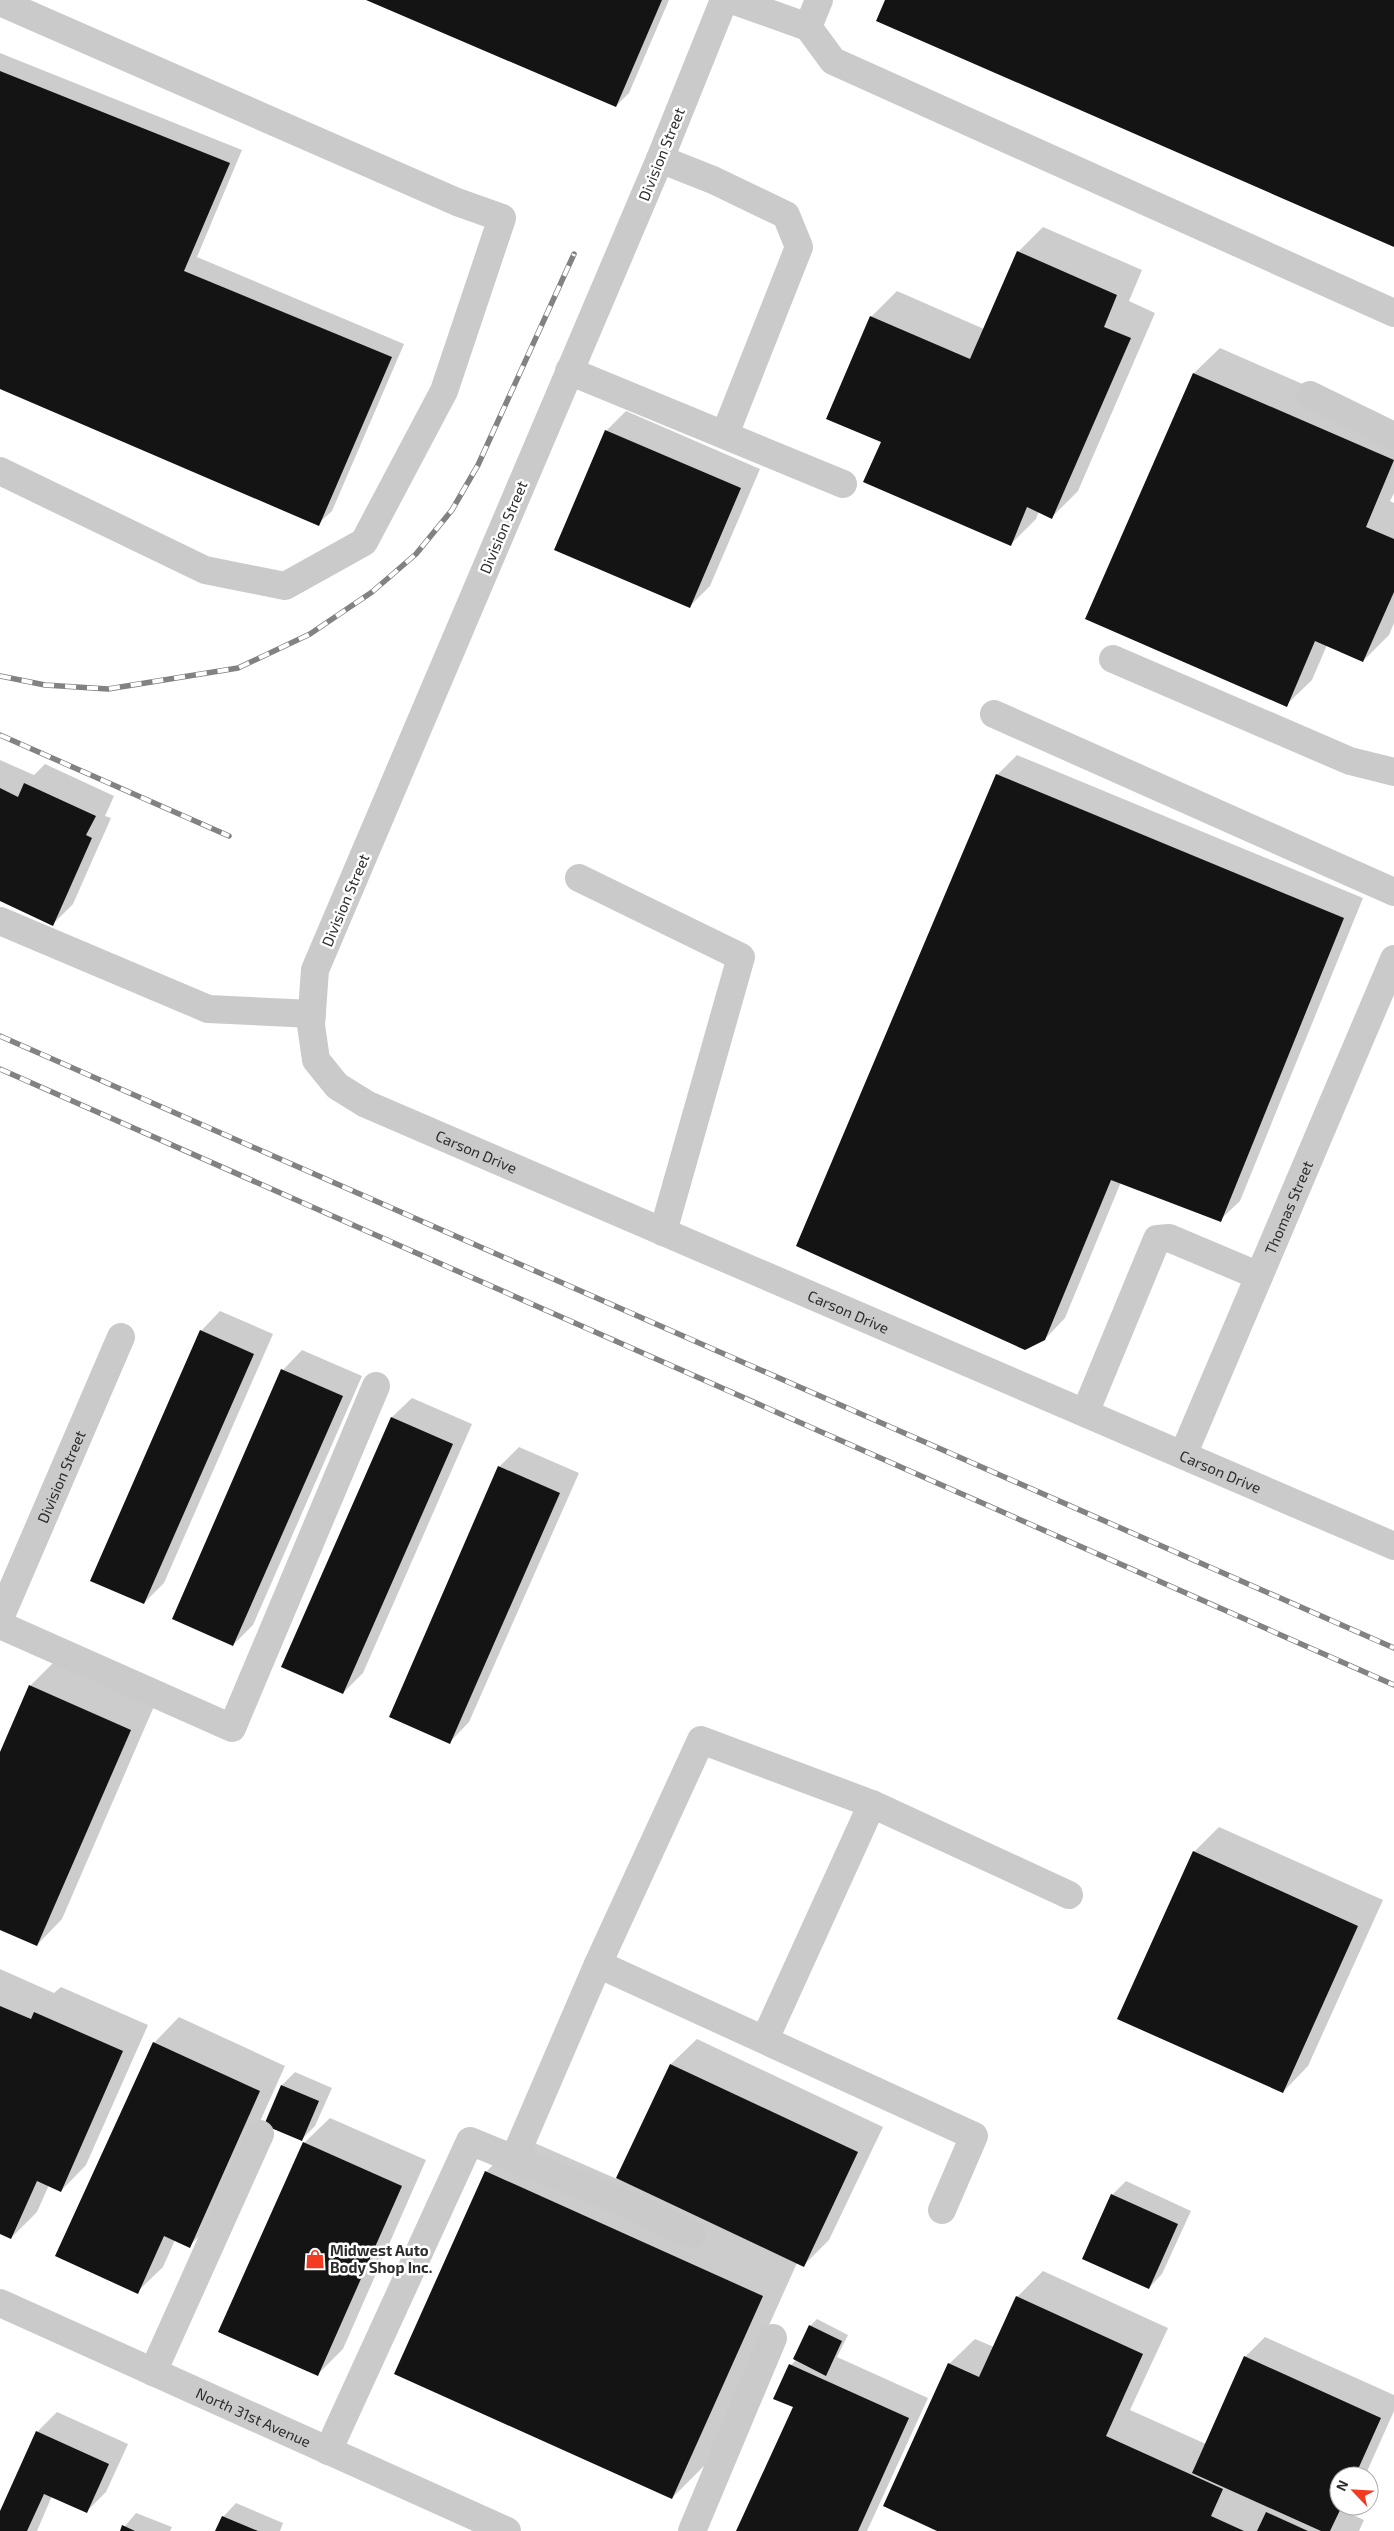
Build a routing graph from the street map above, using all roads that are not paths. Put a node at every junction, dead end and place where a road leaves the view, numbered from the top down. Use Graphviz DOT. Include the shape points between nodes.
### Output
graph roads {
  1 [pos="724,0"];
  2 [pos="732,0"];
  3 [pos="819,0"];
  4 [pos="0,2"];
  5 [pos="808,27"];
  6 [pos="660,159"];
  7 [pos="1394,313"];
  8 [pos="569,371"];
  9 [pos="1310,395"];
  10 [pos="725,434"];
  11 [pos="1394,436"];
  12 [pos="0,471"];
  13 [pos="843,484"];
  14 [pos="1113,659"];
  15 [pos="994,714"];
  16 [pos="1394,772"];
  17 [pos="579,878"];
  18 [pos="1394,892"];
  19 [pos="0,921"];
  20 [pos="1394,959"];
  21 [pos="312,1014"];
  22 [pos="316,1060"];
  23 [pos="663,1232"];
  24 [pos="1259,1276"];
  25 [pos="121,1337"];
  26 [pos="376,1386"];
  27 [pos="1085,1413"];
  28 [pos="1183,1455"];
  29 [pos="1394,1546"];
  30 [pos="0,1618"];
  31 [pos="0,1625"];
  32 [pos="872,1804"];
  33 [pos="1069,1894"];
  34 [pos="598,1964"];
  35 [pos="766,2039"];
  36 [pos="260,2134"];
  37 [pos="514,2159"];
  38 [pos="942,2210"];
  39 [pos="692,2235"];
  40 [pos="0,2303"];
  41 [pos="772,2338"];
  42 [pos="153,2372"];
  43 [pos="328,2451"];
  44 [pos="507,2531"];
  45 [pos="692,2531"];
  1 -- 6 [label="street, Division Street"];
  2 -- 5 [label="street"];
  3 -- 5 [label="street"];
  4 -- 12 [label="street" via="457,202 502,218 444,391 364,542 285,586 204,570"];
  5 -- 7 [label="street" via="833,61"];
  6 -- 8 [label="street, Division Street"];
  6 -- 10 [label="street" via="713,180 786,216 799,247"];
  8 -- 10 [label="street"];
  8 -- 21 [label="street, Division Street" via="315,970"];
  9 -- 11 [label="street"];
  10 -- 13 [label="street"];
  14 -- 16 [label="street" via="1350,761"];
  15 -- 18 [label="street"];
  17 -- 23 [label="street" via="741,957"];
  19 -- 21 [label="street" via="208,1009"];
  20 -- 24 [label="street, Thomas Street"];
  21 -- 22 [label="street, Division Street"];
  22 -- 23 [label="street, Carson Drive" via="337,1086 366,1104"];
  23 -- 27 [label="street, Carson Drive"];
  24 -- 27 [label="street" via="1169,1238 1157,1239"];
  24 -- 28 [label="street, Thomas Street"];
  25 -- 30 [label="street, Division Street"];
  26 -- 31 [label="street" via="232,1728"];
  27 -- 28 [label="street, Carson Drive"];
  28 -- 29 [label="street, Carson Drive"];
  32 -- 33 [label="street"];
  32 -- 34 [label="street" via="701,1740"];
  32 -- 35 [label="street"];
  34 -- 35 [label="street"];
  34 -- 37 [label="street"];
  35 -- 38 [label="street" via="974,2136"];
  36 -- 42 [label="street"];
  37 -- 39 [label="street" via="610,2197"];
  37 -- 43 [label="street" via="470,2141"];
  40 -- 42 [label="street, North 31st Avenue"];
  41 -- 45 [label="street"];
  42 -- 43 [label="street, North 31st Avenue"];
  43 -- 44 [label="street, North 31st Avenue"];
}
